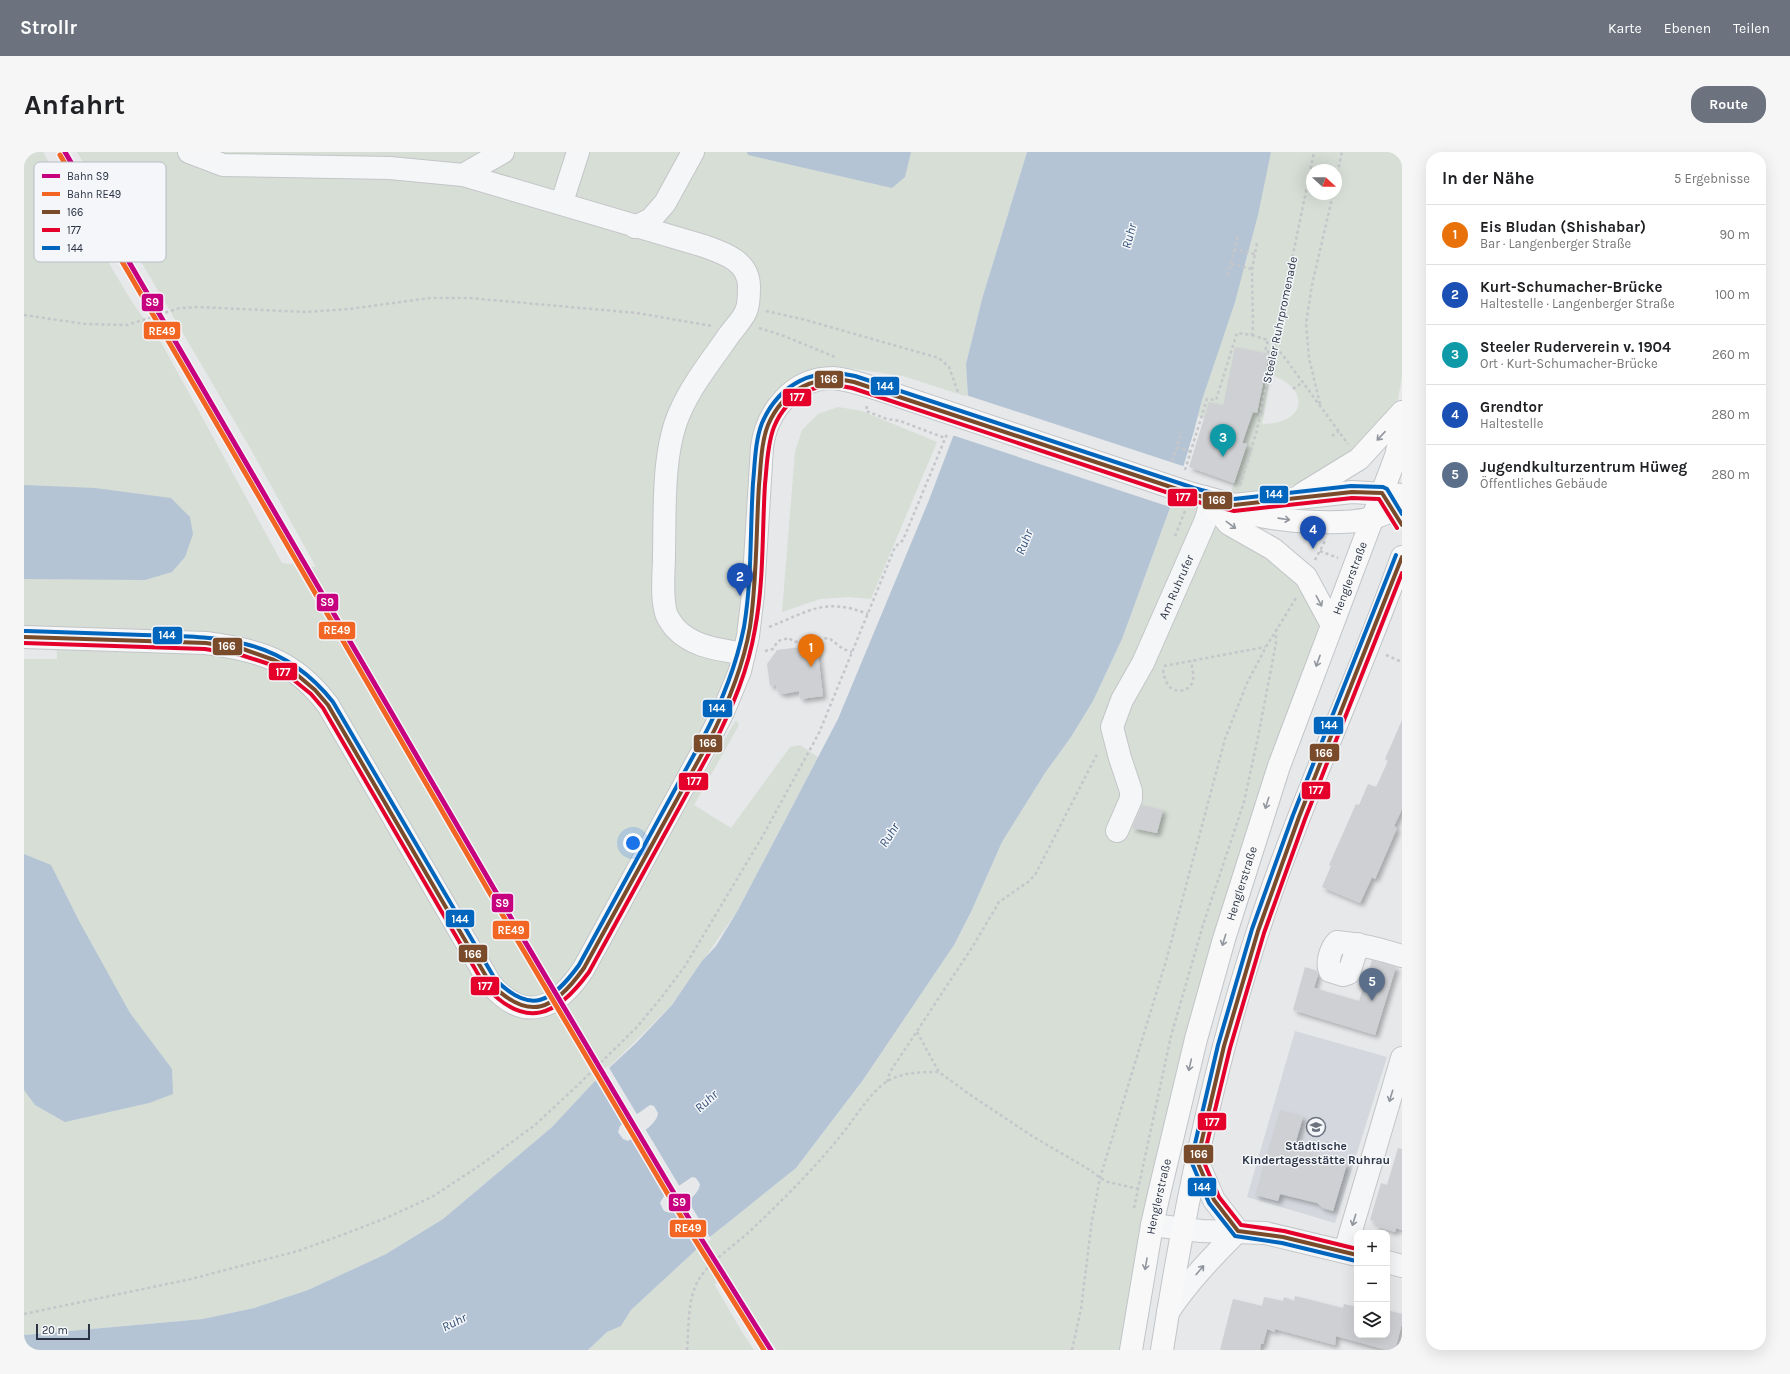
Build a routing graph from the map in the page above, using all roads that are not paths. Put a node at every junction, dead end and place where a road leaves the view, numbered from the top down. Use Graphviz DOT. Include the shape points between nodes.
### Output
graph roads {
  1 [pos="189,152"];
  2 [pos="503,152"];
  3 [pos="578,152"];
  4 [pos="693,152"];
  5 [pos="463,175"];
  6 [pos="562,202"];
  7 [pos="635,227"];
  8 [pos="1402,412"];
  9 [pos="1402,430"];
  10 [pos="1236,495"];
  11 [pos="1200,497"];
  12 [pos="1296,497"];
  13 [pos="1396,506"];
  14 [pos="1373,518"];
  15 [pos="1402,557"];
  16 [pos="1332,625"];
  17 [pos="24,637"];
  18 [pos="746,645"];
  19 [pos="1118,831"];
  20 [pos="1358,944"];
  21 [pos="1402,956"];
  22 [pos="1402,1058"];
  23 [pos="1197,1161"];
  24 [pos="1152,1225"];
  25 [pos="1184,1229"];
  26 [pos="1238,1232"];
  27 [pos="1351,1253"];
  28 [pos="1390,1263"];
  29 [pos="1402,1266"];
  30 [pos="1168,1312"];
  31 [pos="1131,1350"];
  32 [pos="1162,1350"];
  1 -- 5 [label="street" via="223,165 390,168"];
  2 -- 5 [label="street"];
  3 -- 6 [label="street"];
  4 -- 7 [label="street" via="665,202 651,219"];
  5 -- 6 [label="street"];
  6 -- 7 [label="street"];
  7 -- 18 [label="street" via="704,246 733,258 748,276 747,310 690,392 672,436 665,512 663,584 666,613 688,640 706,647"];
  8 -- 12 [label="main road, one-way" via="1360,459"];
  9 -- 13 [label="main road, Henglerstraße" via="1396,456"];
  10 -- 11 [label="main road"];
  10 -- 12 [label="main road"];
  10 -- 14 [label="main road, one-way" via="1240,510 1260,515 1335,523"];
  11 -- 16 [label="main road, one-way" via="1229,524 1273,549"];
  11 -- 18 [label="main road, bridge" via="876,389 840,379 817,381 793,391 780,404 765,431 753,594"];
  11 -- 19 [label="street, Am Ruhrufer" via="1205,522 1139,670 1122,700 1112,727 1132,799"];
  12 -- 13 [label="main road" via="1352,492"];
  13 -- 14 [label="main road, Henglerstraße"];
  14 -- 16 [label="main road, Henglerstraße"];
  15 -- 23 [label="main road" via="1298,817 1258,931 1224,1046"];
  16 -- 24 [label="main road, Henglerstraße, one-way" via="1279,766 1224,939 1196,1039"];
  17 -- 18 [label="main road" via="206,643 263,655 294,670 309,682 328,705 490,983 511,1001 535,1007 548,1005 561,996 571,987 584,968 705,747 730,695"];
  20 -- 21 [label="street"];
  22 -- 27 [label="street, one-way"];
  23 -- 25 [label="main road"];
  23 -- 26 [label="street" via="1214,1200"];
  24 -- 25 [label="street"];
  24 -- 31 [label="main road, Henglerstraße, one-way"];
  25 -- 26 [label="street"];
  25 -- 30 [label="main road"];
  26 -- 27 [label="street" via="1265,1233"];
  30 -- 26 [label="street, one-way" via="1204,1264"];
  28 -- 29 [label="street"];
  30 -- 32 [label="main road"];
}
